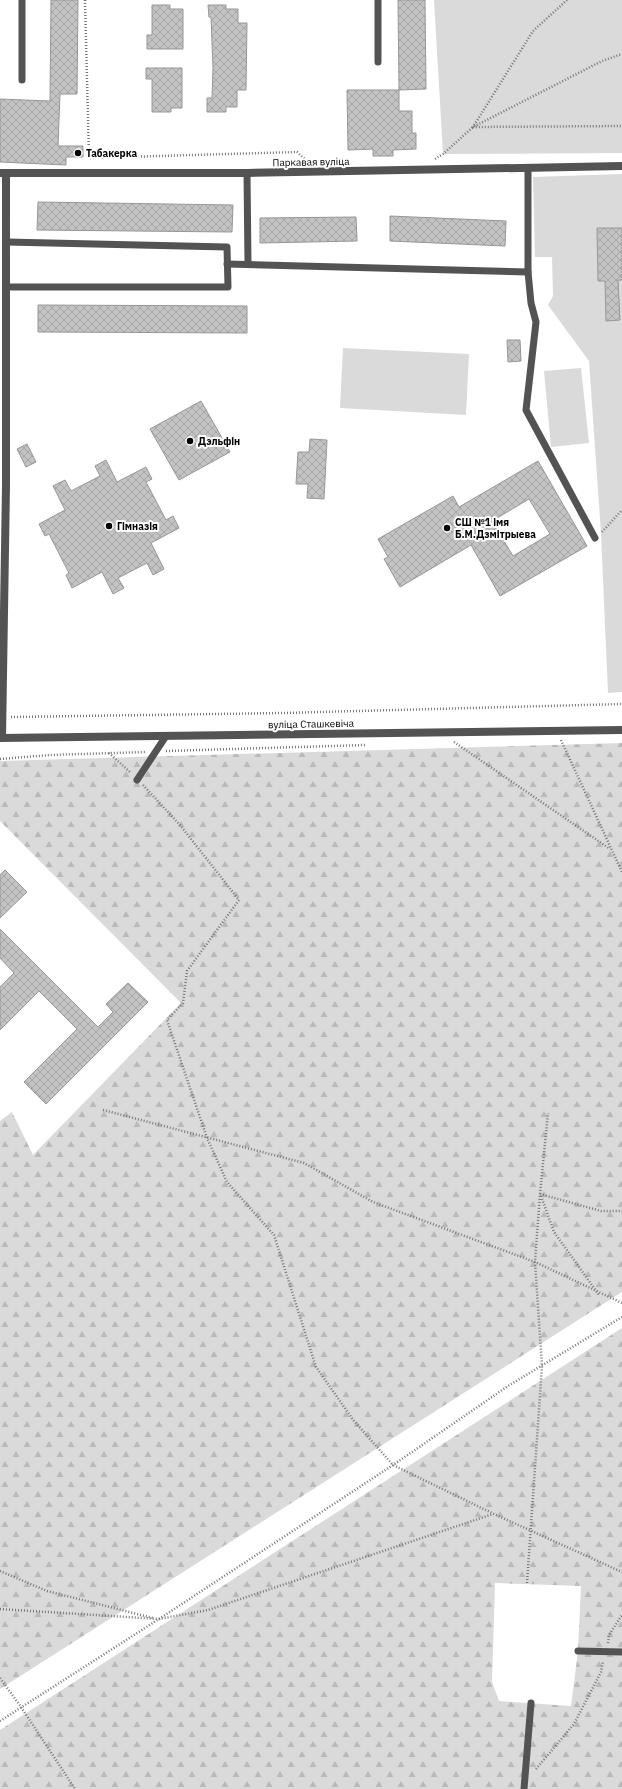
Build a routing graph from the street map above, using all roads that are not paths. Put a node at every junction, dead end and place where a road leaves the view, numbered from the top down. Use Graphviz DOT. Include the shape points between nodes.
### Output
graph roads {
  1 [pos="22,0"];
  2 [pos="378,0"];
  3 [pos="378,62"];
  4 [pos="22,80"];
  5 [pos="622,166"];
  6 [pos="528,168"];
  7 [pos="3,173"];
  8 [pos="247,173"];
  9 [pos="6,242"];
  10 [pos="227,264"];
  11 [pos="248,264"];
  12 [pos="528,272"];
  13 [pos="6,287"];
  14 [pos="3,396"];
  15 [pos="3,486"];
  16 [pos="596,538"];
  17 [pos="622,730"];
  18 [pos="166,736"];
  19 [pos="1,738"];
  20 [pos="137,780"];
  21 [pos="578,1651"];
  22 [pos="622,1652"];
  23 [pos="531,1703"];
  24 [pos="524,1786"];
  1 -- 4 [label="lane"];
  2 -- 3 [label="lane"];
  5 -- 6 [label="street, Паркавая вуліца"];
  6 -- 8 [label="street, Паркавая вуліца"];
  6 -- 12 [label="lane"];
  7 -- 8 [label="street, Паркавая вуліца"];
  7 -- 9 [label="street"];
  8 -- 11 [label="lane"];
  9 -- 10 [label="lane" via="227,247"];
  9 -- 13 [label="street"];
  10 -- 11 [label="lane"];
  10 -- 13 [label="lane" via="228,287"];
  11 -- 12 [label="lane"];
  12 -- 16 [label="lane" via="536,322 526,410"];
  13 -- 14 [label="street"];
  14 -- 15 [label="street"];
  15 -- 19 [label="street"];
  17 -- 18 [label="street, вуліца Сташкевіча"];
  18 -- 19 [label="street, вуліца Сташкевіча"];
  18 -- 20 [label="lane"];
  21 -- 22 [label="lane"];
  23 -- 24 [label="lane"];
}
